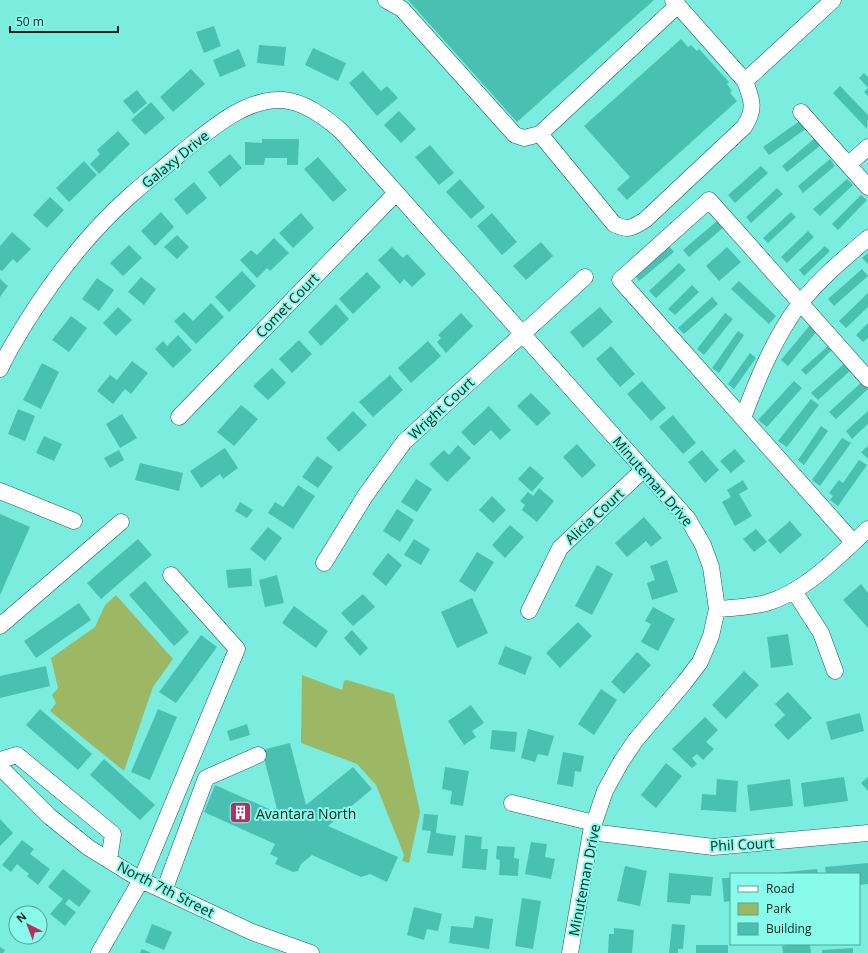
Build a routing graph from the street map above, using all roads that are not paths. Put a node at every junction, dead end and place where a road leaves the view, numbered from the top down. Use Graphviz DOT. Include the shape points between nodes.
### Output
graph roads {
  1 [pos="386,0"];
  2 [pos="833,0"];
  3 [pos="676,3"];
  4 [pos="745,81"];
  5 [pos="801,112"];
  6 [pos="540,134"];
  7 [pos="868,147"];
  8 [pos="848,165"];
  9 [pos="868,187"];
  10 [pos="396,193"];
  11 [pos="868,238"];
  12 [pos="585,277"];
  13 [pos="801,303"];
  14 [pos="523,333"];
  15 [pos="0,369"];
  16 [pos="868,379"];
  17 [pos="178,417"];
  18 [pos="743,418"];
  19 [pos="643,470"];
  20 [pos="0,491"];
  21 [pos="74,521"];
  22 [pos="121,522"];
  23 [pos="868,529"];
  24 [pos="853,542"];
  25 [pos="324,563"];
  26 [pos="171,575"];
  27 [pos="794,590"];
  28 [pos="717,609"];
  29 [pos="529,611"];
  30 [pos="0,626"];
  31 [pos="836,671"];
  32 [pos="258,756"];
  33 [pos="0,760"];
  34 [pos="0,768"];
  35 [pos="512,803"];
  36 [pos="593,827"];
  37 [pos="868,833"];
  38 [pos="109,860"];
  39 [pos="141,880"];
  40 [pos="164,890"];
  41 [pos="99,953"];
  42 [pos="311,953"];
  43 [pos="570,953"];
  1 -- 6 [label="street" via="402,9 515,135 524,138"];
  2 -- 4 [label="street"];
  3 -- 4 [label="street"];
  3 -- 6 [label="street"];
  4 -- 6 [label="street" via="752,101 751,116 744,127 634,228 623,228 614,224"];
  5 -- 8 [label="street"];
  7 -- 8 [label="street"];
  8 -- 9 [label="street"];
  10 -- 14 [label="street, Minuteman Drive"];
  10 -- 15 [label="street, Galaxy Drive" via="341,131 315,112 300,104 284,100 269,101 246,108 192,144 105,220 72,257 36,306"];
  10 -- 17 [label="street, Comet Court"];
  11 -- 13 [label="street"];
  12 -- 14 [label="street, Wright Court"];
  13 -- 16 [label="street"];
  13 -- 18 [label="street" via="773,346"];
  13 -- 18 [label="street" via="709,200 620,280"];
  14 -- 19 [label="street, Minuteman Drive"];
  14 -- 25 [label="street, Wright Court" via="404,442 365,496"];
  18 -- 24 [label="street"];
  19 -- 28 [label="street, Minuteman Drive" via="688,519 703,545 711,567"];
  19 -- 29 [label="street, Alicia Court" via="560,548"];
  20 -- 21 [label="street"];
  22 -- 30 [label="street"];
  23 -- 24 [label="street"];
  24 -- 27 [label="street" via="819,573"];
  26 -- 39 [label="street" via="237,649"];
  27 -- 28 [label="street" via="767,602"];
  27 -- 31 [label="street" via="821,634"];
  28 -- 36 [label="street, Minuteman Drive" via="711,636 700,662 635,741 621,762 605,791"];
  32 -- 40 [label="street" via="206,778"];
  33 -- 38 [label="street" via="17,755 113,834"];
  34 -- 38 [label="street, North 7th Street" via="50,816 89,848"];
  35 -- 36 [label="street, Phil Court"];
  36 -- 37 [label="street, Phil Court" via="713,847"];
  36 -- 43 [label="street, Minuteman Drive"];
  38 -- 39 [label="street, North 7th Street"];
  39 -- 40 [label="street, North 7th Street"];
  39 -- 41 [label="street"];
  40 -- 42 [label="street, North 7th Street" via="252,932"];
}
